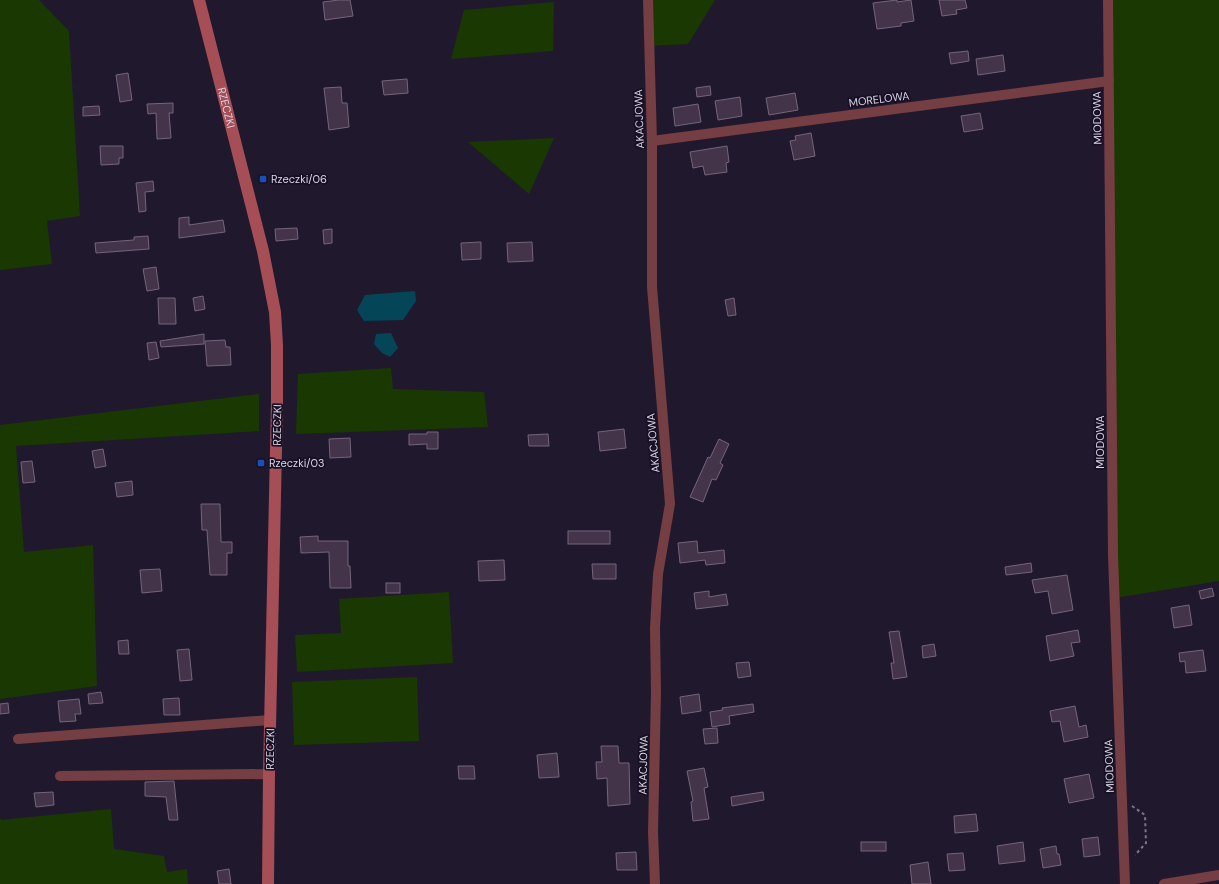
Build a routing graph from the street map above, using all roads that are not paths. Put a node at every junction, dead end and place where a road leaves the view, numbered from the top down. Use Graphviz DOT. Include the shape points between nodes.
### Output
graph roads {
  1 [pos="199,0"];
  2 [pos="648,0"];
  3 [pos="1108,0"];
  4 [pos="1109,81"];
  5 [pos="652,141"];
  6 [pos="270,720"];
  7 [pos="18,739"];
  8 [pos="269,774"];
  9 [pos="60,776"];
  10 [pos="1219,876"];
  11 [pos="268,884"];
  12 [pos="655,884"];
  13 [pos="1125,884"];
  14 [pos="1164,884"];
  1 -- 6 [label="main road, RZECZKI" via="263,251 275,312 278,403"];
  2 -- 5 [label="street, AKACJOWA"];
  3 -- 4 [label="street, MIODOWA"];
  4 -- 5 [label="street, MORELOWA"];
  4 -- 13 [label="street, MIODOWA" via="1113,555"];
  5 -- 12 [label="street, AKACJOWA" via="652,288 670,504 658,574 655,628"];
  6 -- 7 [label="street"];
  6 -- 8 [label="main road, RZECZKI"];
  8 -- 9 [label="street"];
  8 -- 11 [label="main road, RZECZKI"];
  10 -- 14 [label="street"];
}
